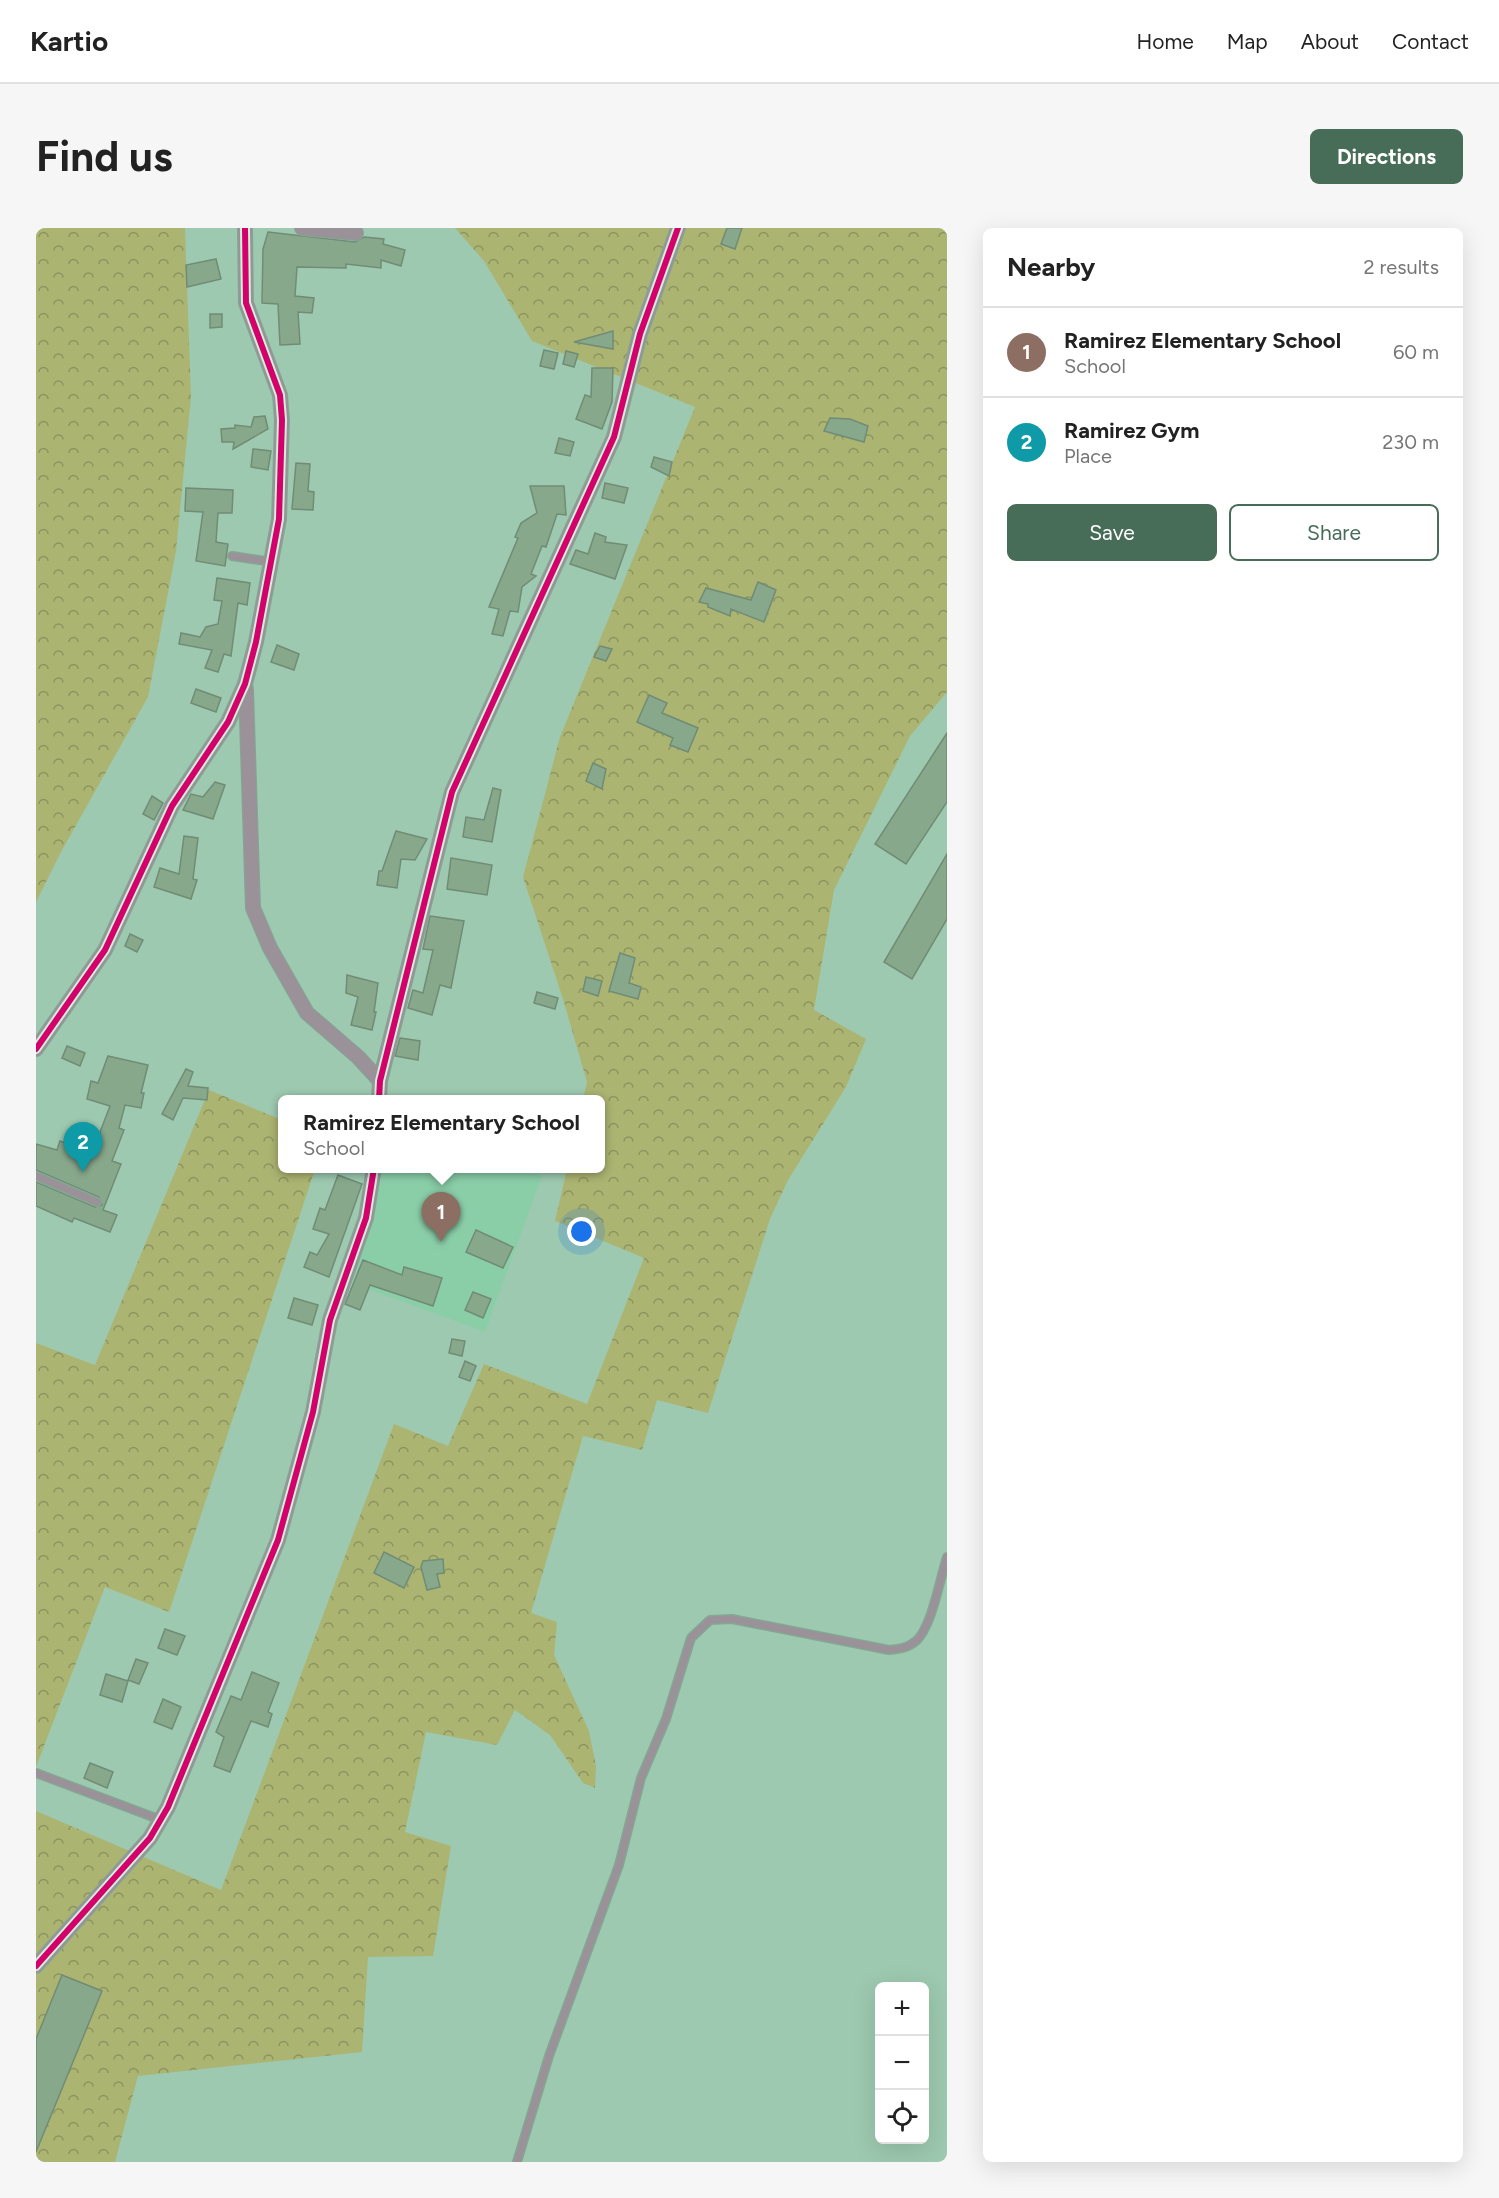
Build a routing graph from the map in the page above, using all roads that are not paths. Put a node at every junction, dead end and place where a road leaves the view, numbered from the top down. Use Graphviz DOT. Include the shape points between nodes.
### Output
graph roads {
  1 [pos="245,228"];
  2 [pos="302,228"];
  3 [pos="678,228"];
  4 [pos="356,233"];
  5 [pos="232,556"];
  6 [pos="272,562"];
  7 [pos="245,684"];
  8 [pos="36,1049"];
  9 [pos="380,1081"];
  10 [pos="379,1095"];
  11 [pos="373,1173"];
  12 [pos="36,1176"];
  13 [pos="97,1202"];
  14 [pos="947,1557"];
  15 [pos="36,1773"];
  16 [pos="161,1821"];
  17 [pos="36,1966"];
  18 [pos="517,2162"];
  1 -- 6 [label="street" via="246,303 280,395 279,519"];
  2 -- 4 [label="street"];
  3 -- 9 [label="street" via="640,334 614,437 452,792"];
  5 -- 6 [label="lane"];
  6 -- 7 [label="street"];
  7 -- 8 [label="street" via="228,722 172,806 105,950"];
  7 -- 9 [label="street" via="253,908 306,1013"];
  9 -- 10 [label="street"];
  11 -- 16 [label="street" via="368,1209 330,1320 313,1412 278,1540"];
  12 -- 13 [label="lane"];
  14 -- 18 [label="lane" via="929,1619 918,1640 906,1648 889,1650 732,1618 710,1620 691,1638 666,1719 641,1778 619,1865 549,2056"];
  15 -- 16 [label="lane"];
  16 -- 17 [label="street"];
}
